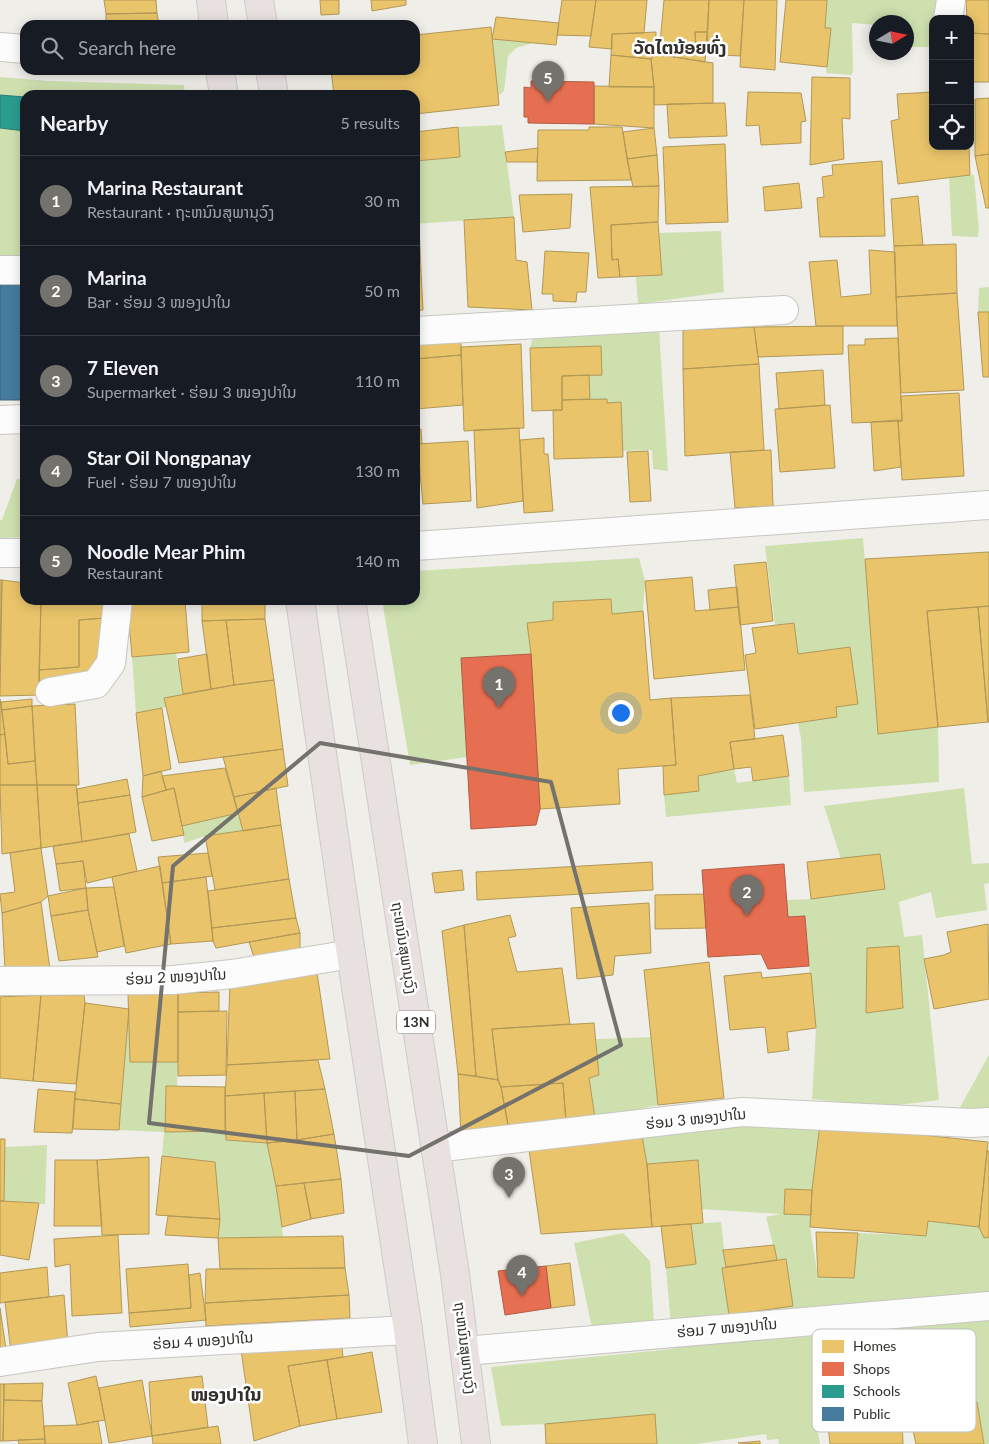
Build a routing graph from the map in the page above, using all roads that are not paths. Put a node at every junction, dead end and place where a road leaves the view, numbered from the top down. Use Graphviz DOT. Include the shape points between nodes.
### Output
graph roads {
  1 [pos="211,0"];
  2 [pos="259,0"];
  3 [pos="951,0"];
  4 [pos="949,15"];
  5 [pos="213,20"];
  6 [pos="262,20"];
  7 [pos="0,47"];
  8 [pos="20,49"];
  9 [pos="221,75"];
  10 [pos="271,75"];
  11 [pos="223,90"];
  12 [pos="273,90"];
  13 [pos="0,270"];
  14 [pos="20,270"];
  15 [pos="784,310"];
  16 [pos="420,331"];
  17 [pos="20,419"];
  18 [pos="0,420"];
  19 [pos="989,505"];
  20 [pos="420,546"];
  21 [pos="0,553"];
  22 [pos="20,553"];
  23 [pos="117,605"];
  24 [pos="301,605"];
  25 [pos="351,605"];
  26 [pos="50,692"];
  27 [pos="351,954"];
  28 [pos="0,981"];
  29 [pos="989,1122"];
  30 [pos="435,1148"];
  31 [pos="989,1306"];
  32 [pos="408,1330"];
  33 [pos="465,1351"];
  34 [pos="0,1362"];
  35 [pos="423,1444"];
  36 [pos="476,1444"];
  1 -- 5 [label="highway"];
  2 -- 6 [label="highway"];
  3 -- 4 [label="street"];
  7 -- 8 [label="street"];
  9 -- 11 [label="highway"];
  10 -- 12 [label="highway"];
  13 -- 14 [label="street"];
  15 -- 16 [label="street"];
  17 -- 18 [label="street"];
  19 -- 20 [label="street"];
  21 -- 22 [label="street"];
  23 -- 26 [label="street" via="111,663 96,684"];
  24 -- 27 [label="highway"];
  25 -- 30 [label="highway, ຖະຫນົນສຸພານຸວົງ / 13N"];
  27 -- 28 [label="street, ຮ່ອມ 2 ໜອງປາໃນ" via="232,974 172,980"];
  27 -- 32 [label="highway"];
  29 -- 30 [label="street, ຮ່ອມ 3 ໜອງປາໃນ" via="742,1112"];
  30 -- 33 [label="highway, ຖະຫນົນສຸພານຸວົງ / 13N"];
  31 -- 33 [label="street, ຮ່ອມ 7 ໜອງປາໃນ"];
  32 -- 34 [label="street, ຮ່ອມ 4 ໜອງປາໃນ" via="98,1348"];
  32 -- 35 [label="highway"];
  33 -- 36 [label="highway, ຖະຫນົນສຸພານຸວົງ / 13N"];
}
